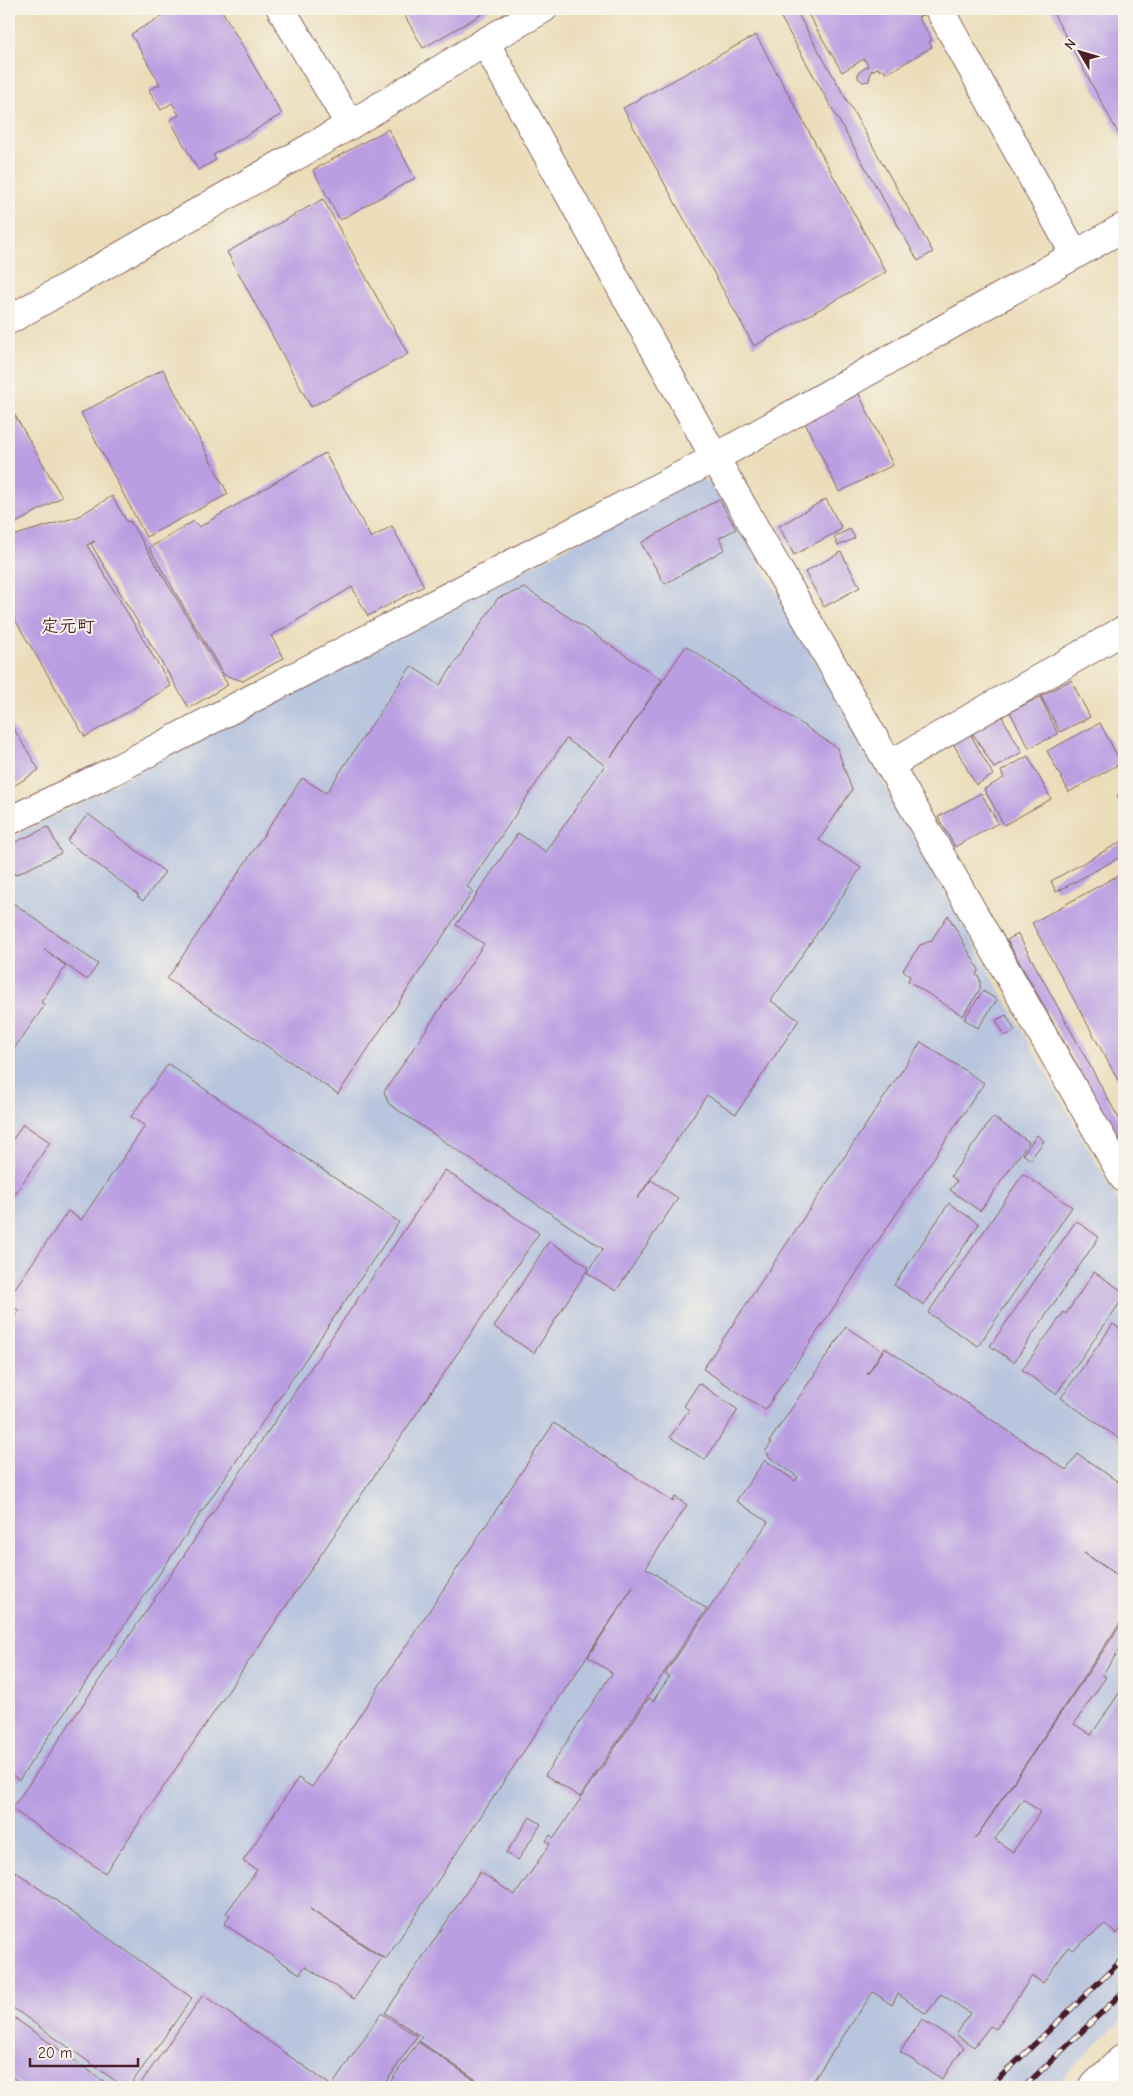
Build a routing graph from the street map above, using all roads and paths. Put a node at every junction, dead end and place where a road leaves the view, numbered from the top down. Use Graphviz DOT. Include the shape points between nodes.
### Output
graph roads {
  1 [pos="281,9"];
  2 [pos="543,9"];
  3 [pos="939,9"];
  4 [pos="485,42"];
  5 [pos="350,126"];
  6 [pos="1124,227"];
  7 [pos="1074,253"];
  8 [pos="9,320"];
  9 [pos="715,458"];
  10 [pos="1124,630"];
  11 [pos="888,765"];
  12 [pos="9,821"];
  13 [pos="1124,1178"];
  14 [pos="1124,2057"];
  15 [pos="1093,2087"];
  1 -- 5 [label="street"];
  2 -- 4 [label="street"];
  3 -- 7 [label="street"];
  4 -- 5 [label="street"];
  4 -- 9 [label="street"];
  5 -- 8 [label="street"];
  6 -- 7 [label="street"];
  7 -- 9 [label="street"];
  9 -- 11 [label="street"];
  9 -- 12 [label="street" via="122,766"];
  10 -- 11 [label="street"];
  11 -- 13 [label="street"];
  14 -- 15 [label="street"];
}
